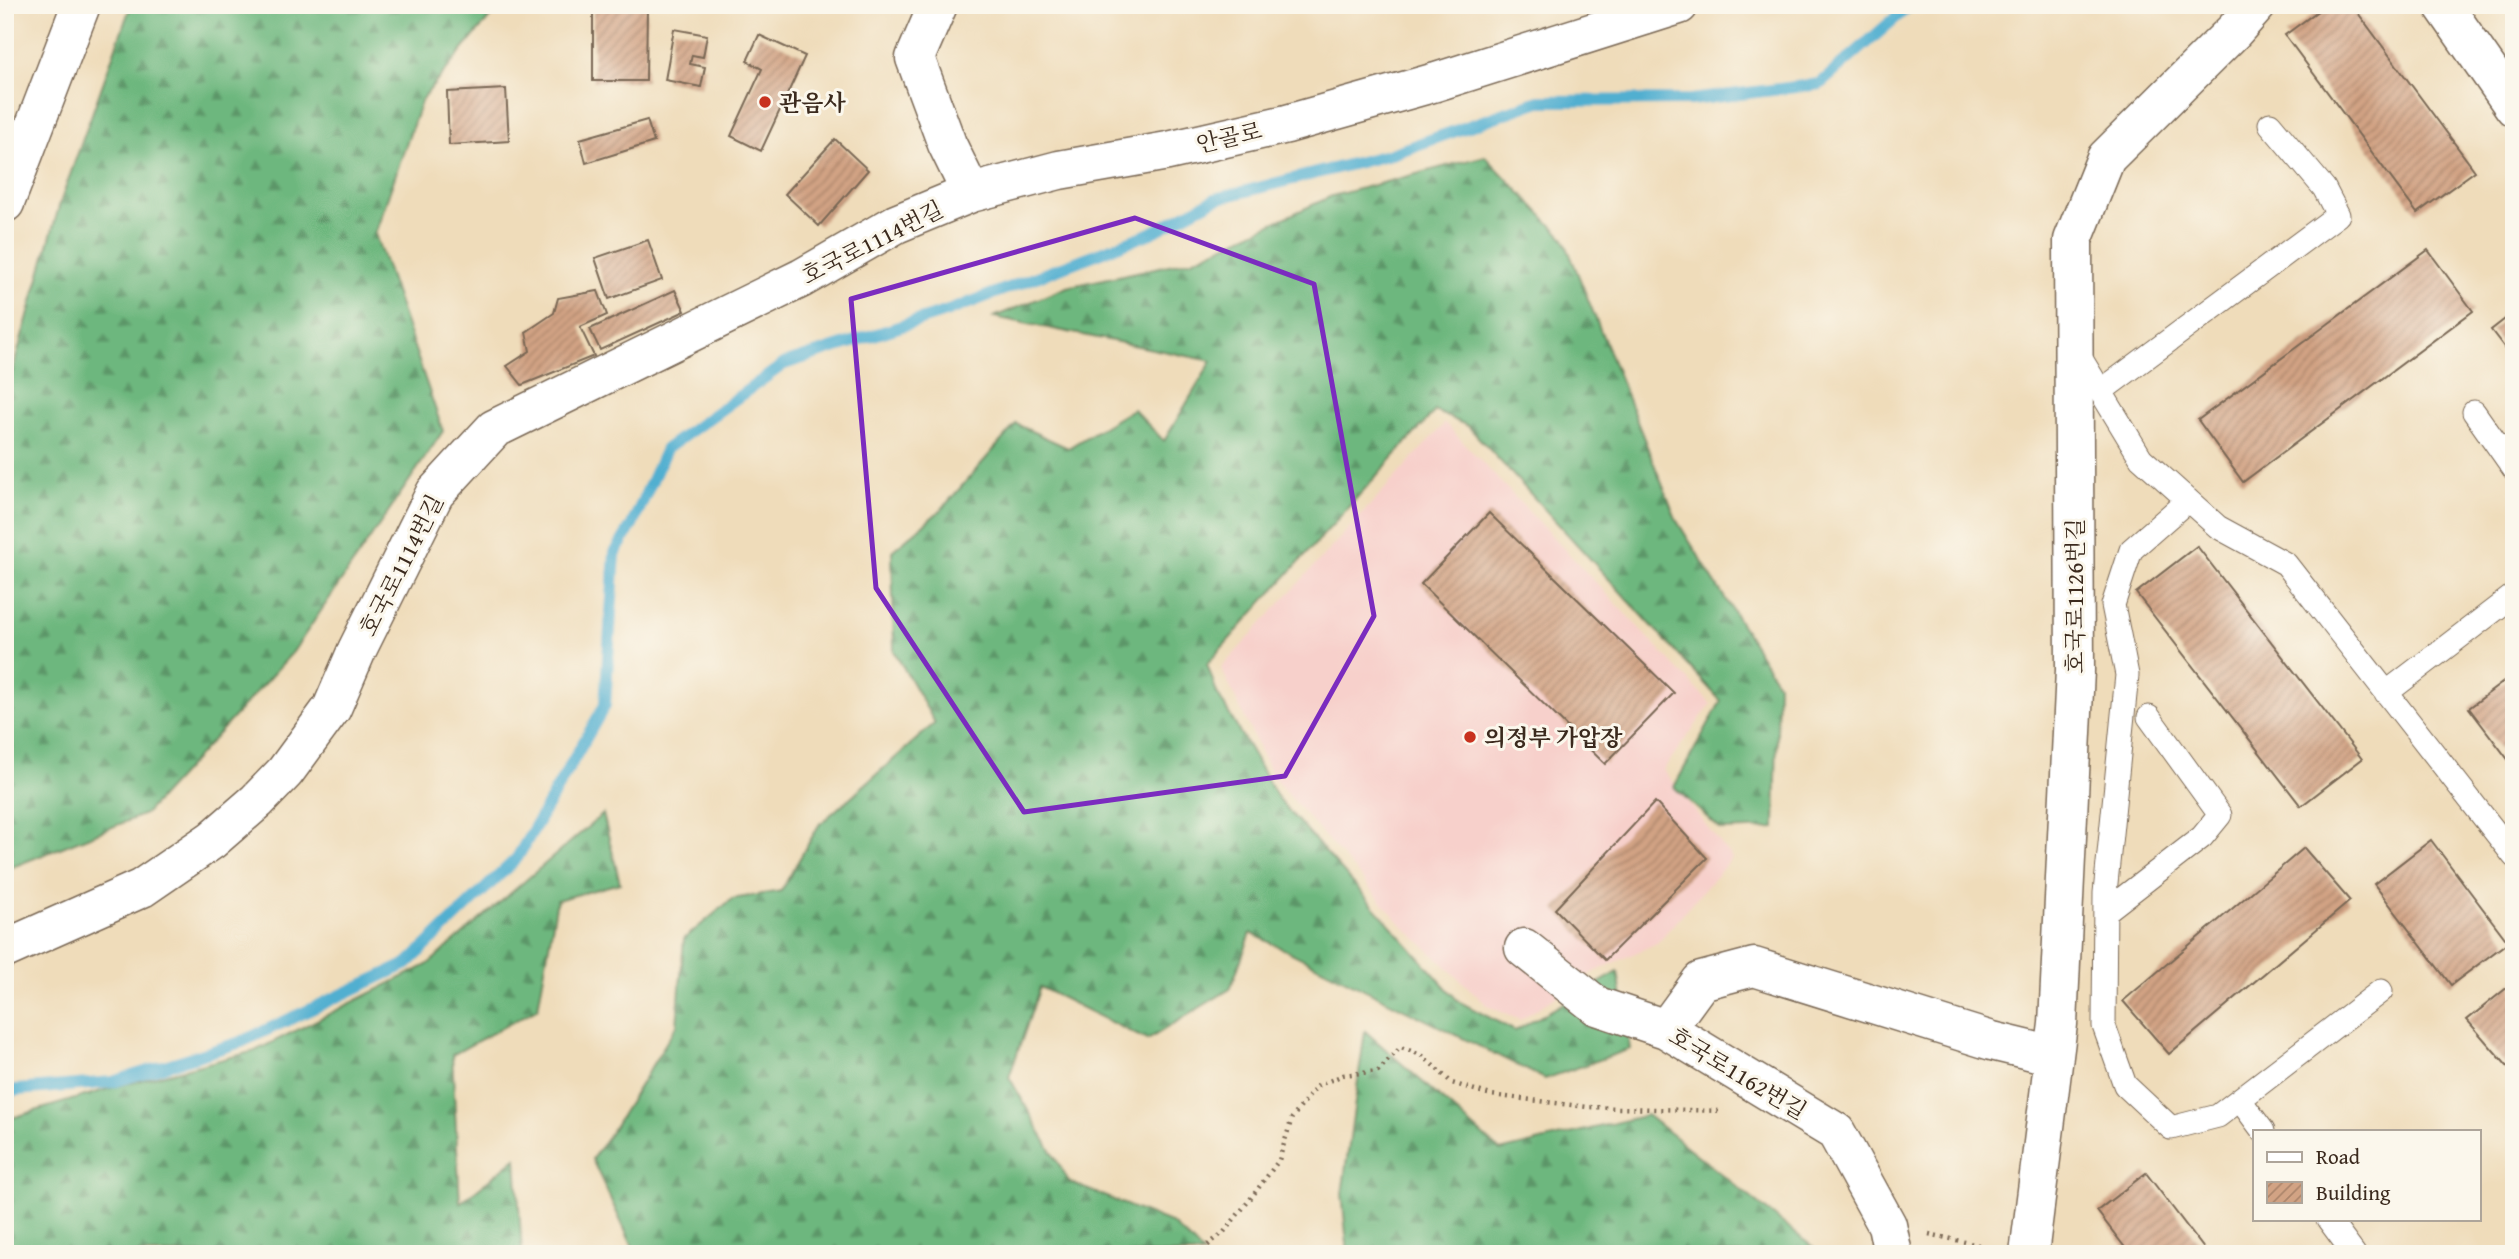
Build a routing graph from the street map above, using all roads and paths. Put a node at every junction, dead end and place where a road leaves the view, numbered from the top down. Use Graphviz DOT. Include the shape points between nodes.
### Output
graph roads {
  1 [pos="81,5"];
  2 [pos="939,5"];
  3 [pos="1679,5"];
  4 [pos="2257,5"];
  5 [pos="2443,5"];
  6 [pos="2514,107"];
  7 [pos="2270,124"];
  8 [pos="971,193"];
  9 [pos="5,203"];
  10 [pos="2073,346"];
  11 [pos="2101,391"];
  12 [pos="2474,412"];
  13 [pos="2514,469"];
  14 [pos="2188,500"];
  15 [pos="2514,595"];
  16 [pos="2386,693"];
  17 [pos="2149,717"];
  18 [pos="2514,856"];
  19 [pos="2105,912"];
  20 [pos="1524,948"];
  21 [pos="5,949"];
  22 [pos="2381,990"];
  23 [pos="1666,1029"];
  24 [pos="2054,1056"];
  25 [pos="1774,1094"];
  26 [pos="2240,1100"];
  27 [pos="2262,1130"];
  28 [pos="2329,1220"];
  29 [pos="1890,1240"];
  30 [pos="2017,1252"];
  31 [pos="1197,1254"];
  32 [pos="2354,1254"];
  1 -- 9 [label="main road"];
  2 -- 8 [label="main road" via="915,58"];
  3 -- 8 [label="main road, 안골로" via="1286,124 1059,170"];
  4 -- 10 [label="main road, 호국로1126번길" via="2106,158 2073,240"];
  5 -- 6 [label="main road"];
  7 -- 11 [label="lane" via="2324,188 2338,215"];
  8 -- 21 [label="main road, 호국로1114번길" via="896,224 802,278 494,429 435,493 356,650 332,709 285,772 212,840 142,888"];
  10 -- 11 [label="lane"];
  10 -- 24 [label="main road, 호국로1126번길" via="2075,670"];
  11 -- 14 [label="lane" via="2141,458"];
  12 -- 13 [label="lane"];
  14 -- 16 [label="lane" via="2218,527 2286,564"];
  14 -- 19 [label="lane" via="2131,550 2113,605 2127,675"];
  15 -- 16 [label="lane"];
  16 -- 18 [label="lane"];
  17 -- 19 [label="lane" via="2220,815 2202,837"];
  19 -- 26 [label="lane" via="2104,1026 2125,1085 2171,1128 2218,1116"];
  20 -- 23 [label="main road, 호국로1162번길" via="1597,1006"];
  22 -- 26 [label="lane"];
  23 -- 24 [label="main road" via="1701,981 1754,967"];
  23 -- 25 [label="main road, 호국로1162번길"];
  24 -- 30 [label="main road, 호국로1126번길"];
  25 -- 29 [label="main road, 호국로1162번길" via="1836,1132"];
  25 -- 31 [label="path" via="1732,1111 1587,1107 1492,1095 1452,1083 1423,1056 1401,1047 1378,1071 1343,1074 1317,1086 1292,1118 1279,1160 1223,1232"];
  26 -- 27 [label="lane"];
  28 -- 32 [label="lane"];
  29 -- 30 [label="path"];
}
